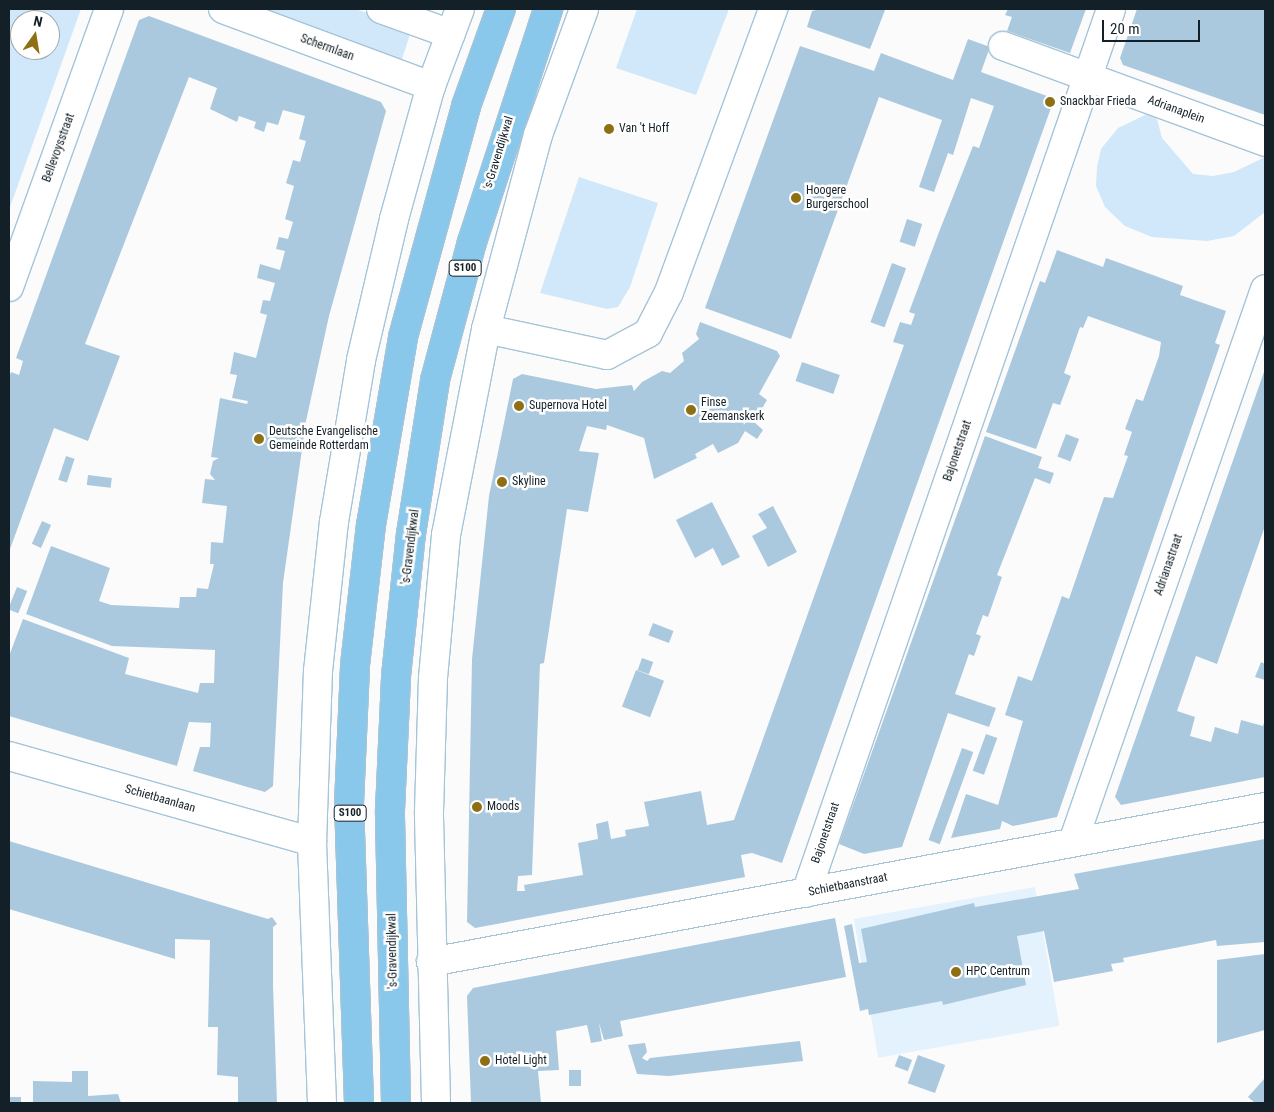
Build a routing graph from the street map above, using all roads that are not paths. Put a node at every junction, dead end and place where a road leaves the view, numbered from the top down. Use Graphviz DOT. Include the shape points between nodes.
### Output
graph roads {
  1 [pos="109,9"];
  2 [pos="223,9"];
  3 [pos="381,9"];
  4 [pos="460,9"];
  5 [pos="501,9"];
  6 [pos="548,9"];
  7 [pos="584,9"];
  8 [pos="773,9"];
  9 [pos="1112,9"];
  10 [pos="451,34"];
  11 [pos="1003,46"];
  12 [pos="1087,78"];
  13 [pos="431,86"];
  14 [pos="1265,142"];
  15 [pos="9,287"];
  16 [pos="1265,288"];
  17 [pos="486,329"];
  18 [pos="9,756"];
  19 [pos="1265,807"];
  20 [pos="312,842"];
  21 [pos="1073,842"];
  22 [pos="806,893"];
  23 [pos="431,962"];
  24 [pos="322,1103"];
  25 [pos="359,1103"];
  26 [pos="396,1103"];
  27 [pos="436,1103"];
  1 -- 15 [label="street, Bellevoysstraat"];
  2 -- 13 [label="street, Schermlaan"];
  3 -- 10 [label="street"];
  4 -- 10 [label="street"];
  5 -- 25 [label="main road, S100" via="466,106 402,338 371,525 355,665 349,804"];
  6 -- 26 [label="main road, 's-Gravendijkwal / S100" via="486,196 435,380 411,534 396,676 390,810"];
  7 -- 17 [label="street" via="538,135"];
  8 -- 17 [label="street" via="669,292 648,333 607,355"];
  9 -- 12 [label="street, Bajonetstraat"];
  10 -- 13 [label="street"];
  11 -- 12 [label="street, Adrianaplein"];
  12 -- 14 [label="street, Adrianaplein"];
  12 -- 22 [label="street, Bajonetstraat"];
  13 -- 20 [label="street" via="361,360 334,522 318,671"];
  16 -- 21 [label="street, Adrianastraat"];
  17 -- 23 [label="street" via="446,535 434,668 429,812"];
  18 -- 20 [label="street, Schietbaanlaan"];
  19 -- 21 [label="street, Schietbaanstraat"];
  20 -- 24 [label="street"];
  21 -- 22 [label="street, Schietbaanstraat"];
  22 -- 23 [label="street, Schietbaanstraat"];
  23 -- 27 [label="street"];
}
